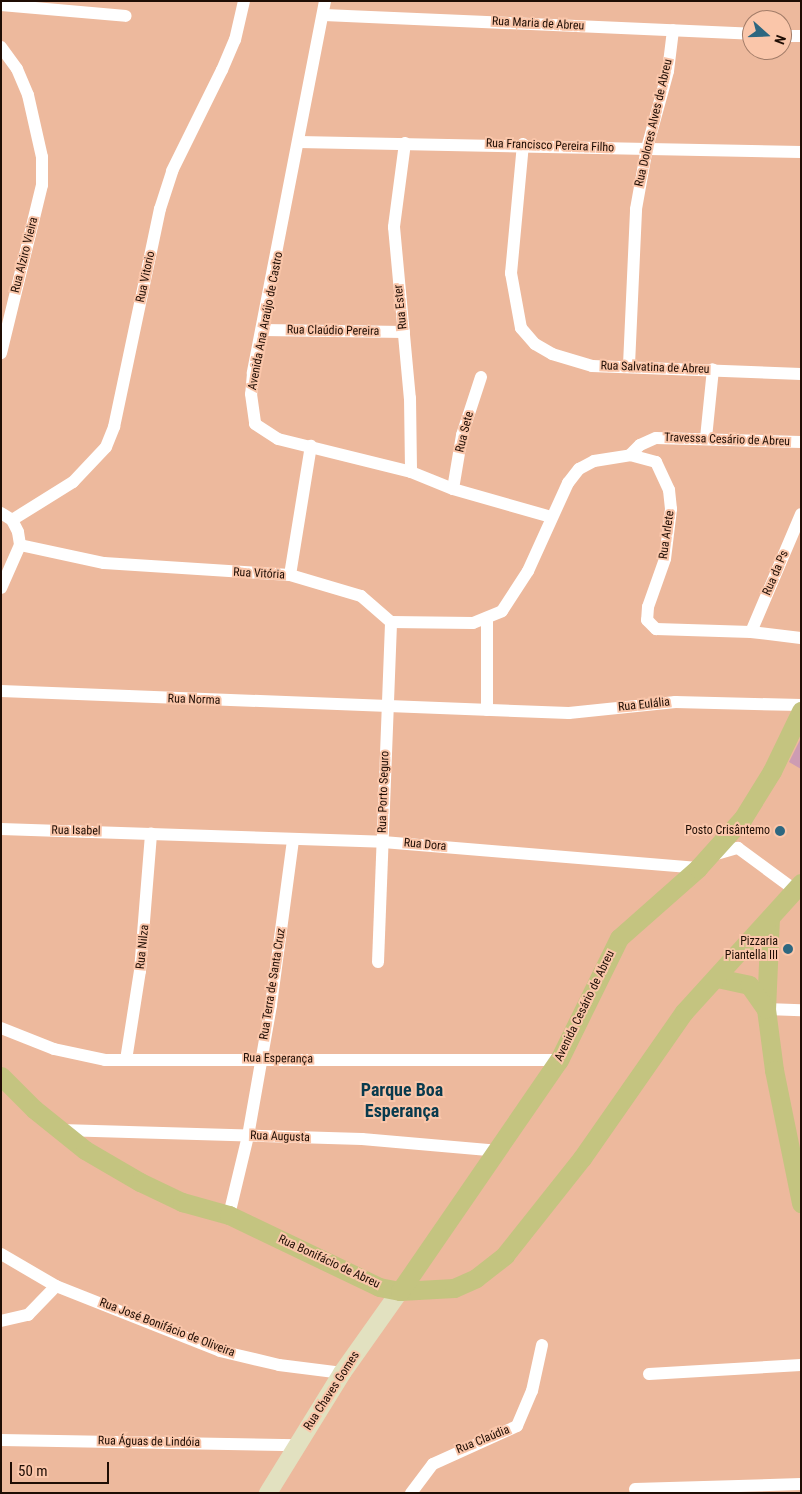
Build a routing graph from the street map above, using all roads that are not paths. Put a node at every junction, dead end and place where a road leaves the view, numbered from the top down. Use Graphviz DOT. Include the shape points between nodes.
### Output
graph roads {
  1 [pos="244,1"];
  2 [pos="326,1"];
  3 [pos="1,5"];
  4 [pos="324,14"];
  5 [pos="126,16"];
  6 [pos="673,30"];
  7 [pos="742,33"];
  8 [pos="1,46"];
  9 [pos="299,142"];
  10 [pos="405,142"];
  11 [pos="523,144"];
  12 [pos="647,148"];
  13 [pos="801,152"];
  14 [pos="263,330"];
  15 [pos="404,332"];
  16 [pos="1,354"];
  17 [pos="629,365"];
  18 [pos="713,369"];
  19 [pos="801,374"];
  20 [pos="481,377"];
  21 [pos="706,438"];
  22 [pos="801,442"];
  23 [pos="311,446"];
  24 [pos="630,455"];
  25 [pos="410,472"];
  26 [pos="453,489"];
  27 [pos="801,514"];
  28 [pos="7,516"];
  29 [pos="551,517"];
  30 [pos="20,545"];
  31 [pos="290,575"];
  32 [pos="1,588"];
  33 [pos="487,620"];
  34 [pos="391,622"];
  35 [pos="751,632"];
  36 [pos="801,638"];
  37 [pos="1,691"];
  38 [pos="801,704"];
  39 [pos="386,706"];
  40 [pos="487,710"];
  41 [pos="801,711"];
  42 [pos="743,818"];
  43 [pos="1,829"];
  44 [pos="151,833"];
  45 [pos="293,840"];
  46 [pos="382,842"];
  47 [pos="738,848"];
  48 [pos="704,863"];
  49 [pos="798,886"];
  50 [pos="770,918"];
  51 [pos="378,962"];
  52 [pos="717,978"];
  53 [pos="766,1009"];
  54 [pos="801,1010"];
  55 [pos="1,1028"];
  56 [pos="261,1058"];
  57 [pos="126,1060"];
  58 [pos="559,1060"];
  59 [pos="1,1076"];
  60 [pos="61,1130"];
  61 [pos="248,1136"];
  62 [pos="499,1151"];
  63 [pos="801,1203"];
  64 [pos="229,1215"];
  65 [pos="1,1254"];
  66 [pos="56,1286"];
  67 [pos="400,1291"];
  68 [pos="1,1321"];
  69 [pos="542,1344"];
  70 [pos="801,1365"];
  71 [pos="342,1373"];
  72 [pos="649,1374"];
  73 [pos="1,1440"];
  74 [pos="297,1444"];
  75 [pos="801,1484"];
  76 [pos="635,1489"];
  77 [pos="268,1493"];
  78 [pos="412,1493"];
  1 -- 28 [label="street, Rua Vitorio" via="235,40 208,100 187,134 166,190 116,419 106,447 72,482"];
  2 -- 4 [label="street, Avenida Ana Araújo de Castro"];
  3 -- 5 [label="street"];
  4 -- 6 [label="street, Rua Maria de Abreu"];
  4 -- 9 [label="street, Avenida Ana Araújo de Castro"];
  6 -- 7 [label="street, Rua Maria de Abreu"];
  6 -- 12 [label="street, Rua Dolores Alves de Abreu" via="668,71"];
  8 -- 16 [label="street, Rua Alziro Vieira" via="17,68 28,95 42,156 42,185"];
  9 -- 10 [label="street, Rua Francisco Pereira Filho"];
  9 -- 14 [label="street, Avenida Ana Araújo de Castro"];
  10 -- 11 [label="street, Rua Francisco Pereira Filho"];
  10 -- 15 [label="street, Rua Ester" via="394,227"];
  11 -- 12 [label="street, Rua Francisco Pereira Filho"];
  11 -- 17 [label="street, Rua Salvatina de Abreu" via="512,273 521,328 535,344 572,361 592,366"];
  12 -- 13 [label="street, Rua Francisco Pereira Filho"];
  12 -- 17 [label="street, Rua Dolores Alves de Abreu" via="634,236"];
  14 -- 15 [label="street, Rua Claúdio Pereira"];
  14 -- 23 [label="street, Avenida Ana Araújo de Castro" via="251,394 255,424 278,438"];
  15 -- 25 [label="street, Rua Ester" via="410,398"];
  17 -- 18 [label="street, Rua Salvatina de Abreu"];
  18 -- 19 [label="street, Rua Salvatina de Abreu"];
  18 -- 21 [label="street"];
  20 -- 26 [label="street, Rua Sete" via="462,435"];
  21 -- 22 [label="street, Travessa Cesário de Abreu"];
  21 -- 24 [label="street, Travessa Cesário de Abreu" via="656,438 640,445"];
  23 -- 25 [label="street, Avenida Ana Araújo de Castro"];
  23 -- 31 [label="street"];
  24 -- 29 [label="street, Rua Arlete" via="594,461 579,469"];
  24 -- 35 [label="street, Rua Arlete" via="656,462 669,490 671,509 665,559 648,607 647,620 656,630"];
  25 -- 26 [label="street, Avenida Ana Araújo de Castro"];
  26 -- 29 [label="street, Avenida Ana Araújo de Castro"];
  27 -- 35 [label="street, Rua da Ps"];
  28 -- 30 [label="street"];
  29 -- 33 [label="street, Rua Arlete" via="528,571 502,611"];
  30 -- 31 [label="street, Rua Vitória" via="104,563"];
  30 -- 32 [label="street"];
  31 -- 34 [label="street, Rua Vitória" via="360,596"];
  33 -- 34 [label="street" via="446,625"];
  33 -- 40 [label="street"];
  34 -- 39 [label="street, Rua Porto Seguro"];
  35 -- 36 [label="street, Rua Arlete"];
  37 -- 39 [label="street, Rua Norma"];
  38 -- 40 [label="street, Rua Eulália" via="675,702 569,713"];
  39 -- 40 [label="street, Rua Norma"];
  39 -- 46 [label="street, Rua Porto Seguro"];
  41 -- 42 [label="main road, Avenida Cesário de Abreu" via="772,771"];
  42 -- 47 [label="street"];
  42 -- 48 [label="main road, Avenida Cesário de Abreu"];
  43 -- 44 [label="street, Rua Isabel"];
  44 -- 45 [label="street, Rua Dora"];
  44 -- 57 [label="street, Rua Nilza" via="141,962"];
  45 -- 46 [label="street, Rua Dora"];
  45 -- 56 [label="street, Rua Terra de Santa Cruz"];
  46 -- 48 [label="street, Rua Dora"];
  46 -- 51 [label="street, Rua Porto Seguro"];
  47 -- 48 [label="street" via="726,849"];
  47 -- 49 [label="street"];
  48 -- 58 [label="main road, Avenida Cesário de Abreu" via="619,938"];
  49 -- 50 [label="main road, Rua Bonifácio de Abreu"];
  50 -- 52 [label="main road, Rua Bonifácio de Abreu"];
  50 -- 53 [label="main road"];
  52 -- 53 [label="main road" via="749,986"];
  52 -- 67 [label="main road, Rua Bonifácio de Abreu" via="684,1012 582,1158 505,1255 476,1278 454,1288"];
  53 -- 54 [label="street"];
  53 -- 63 [label="main road" via="774,1070"];
  55 -- 57 [label="street, Rua Esperança" via="78,1056"];
  56 -- 57 [label="street, Rua Esperança"];
  56 -- 58 [label="street, Rua Esperança"];
  56 -- 61 [label="street, Rua Terra de Santa Cruz"];
  58 -- 62 [label="main road, Avenida Cesário de Abreu"];
  59 -- 60 [label="main road, Rua Bonifácio de Abreu"];
  60 -- 61 [label="street, Rua Augusta"];
  60 -- 64 [label="main road, Rua Bonifácio de Abreu" via="93,1155 140,1182 182,1202"];
  61 -- 62 [label="street, Rua Augusta" via="370,1139"];
  61 -- 64 [label="street, Rua Terra de Santa Cruz"];
  62 -- 67 [label="main road, Avenida Cesário de Abreu"];
  64 -- 67 [label="main road, Rua Bonifácio de Abreu" via="379,1287"];
  65 -- 66 [label="street, Rua José Bonifácio de Oliveira"];
  66 -- 68 [label="street" via="28,1315"];
  66 -- 71 [label="street, Rua José Bonifácio de Oliveira" via="220,1351 261,1362"];
  67 -- 71 [label="street, Rua Chaves Gomes"];
  69 -- 78 [label="street, Rua Claúdia" via="532,1391 517,1426 433,1464"];
  70 -- 72 [label="street"];
  71 -- 74 [label="street, Rua Chaves Gomes"];
  73 -- 74 [label="street, Rua Águas de Lindóia"];
  74 -- 77 [label="street, Rua Chaves Gomes"];
  75 -- 76 [label="street"];
}
